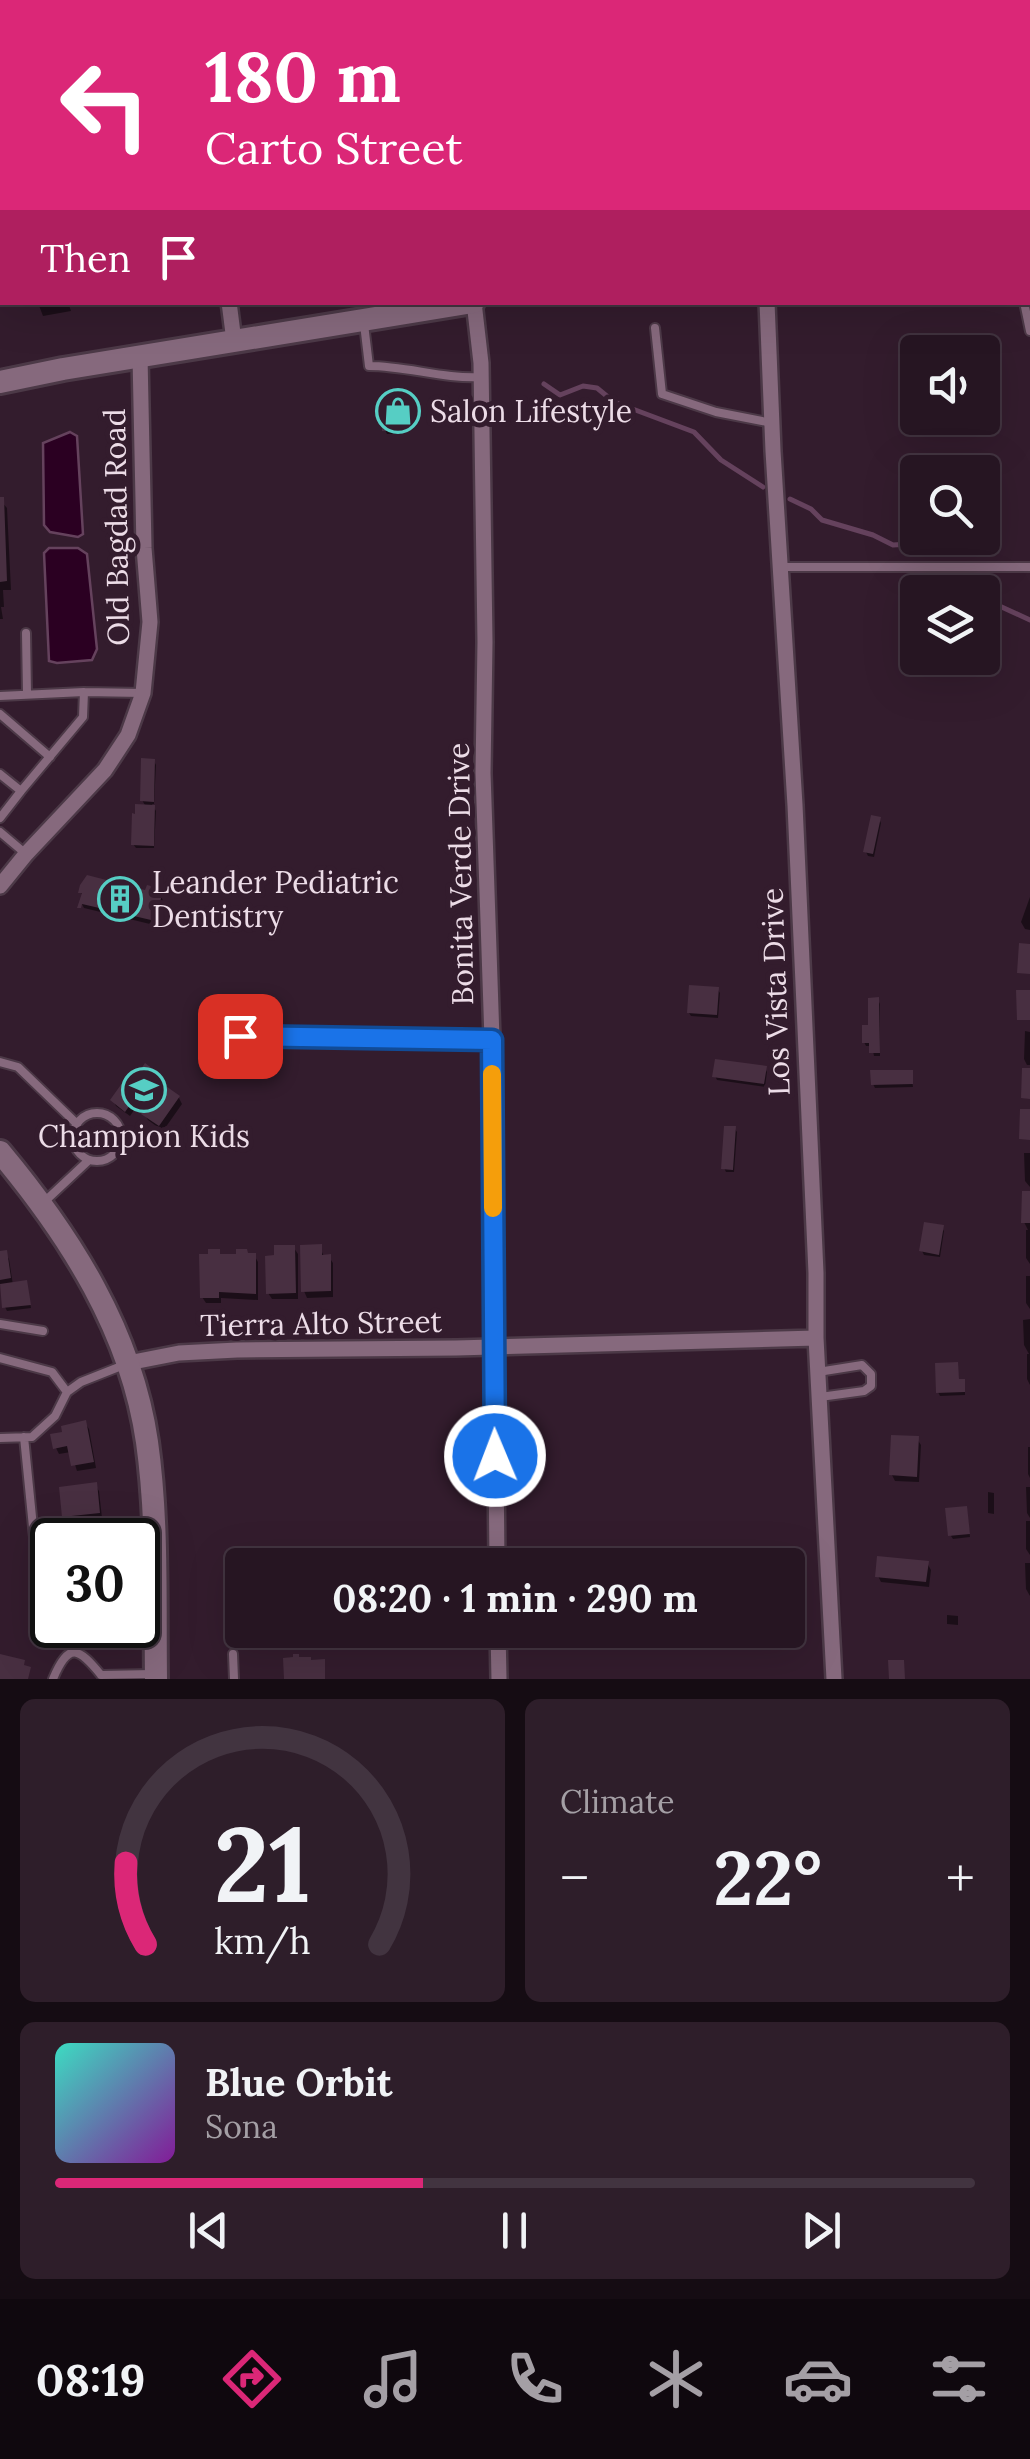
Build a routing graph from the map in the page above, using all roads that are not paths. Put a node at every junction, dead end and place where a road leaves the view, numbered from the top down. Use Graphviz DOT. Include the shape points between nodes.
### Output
graph roads {
  1 [pos="229,305"];
  2 [pos="456,305"];
  3 [pos="473,305"];
  4 [pos="767,305"];
  5 [pos="1025,305"];
  6 [pos="363,321"];
  7 [pos="655,328"];
  8 [pos="1030,331"];
  9 [pos="234,341"];
  10 [pos="140,356"];
  11 [pos="481,377"];
  12 [pos="0,382"];
  13 [pos="772,423"];
  14 [pos="1030,567"];
  15 [pos="780,568"];
  16 [pos="26,632"];
  17 [pos="84,692"];
  18 [pos="143,693"];
  19 [pos="27,694"];
  20 [pos="0,696"];
  21 [pos="0,714"];
  22 [pos="50,757"];
  23 [pos="0,774"];
  24 [pos="21,791"];
  25 [pos="0,818"];
  26 [pos="0,832"];
  27 [pos="26,854"];
  28 [pos="0,886"];
  29 [pos="240,1036"];
  30 [pos="492,1040"];
  31 [pos="0,1062"];
  32 [pos="77,1124"];
  33 [pos="0,1152"];
  34 [pos="88,1160"];
  35 [pos="43,1203"];
  36 [pos="0,1324"];
  37 [pos="43,1331"];
  38 [pos="816,1338"];
  39 [pos="493,1347"];
  40 [pos="0,1358"];
  41 [pos="128,1363"];
  42 [pos="818,1372"];
  43 [pos="67,1392"];
  44 [pos="820,1397"];
  45 [pos="24,1437"];
  46 [pos="0,1438"];
  47 [pos="32,1518"];
  48 [pos="497,1548"];
  49 [pos="498,1648"];
  50 [pos="233,1654"];
  51 [pos="156,1676"];
  52 [pos="100,1677"];
  53 [pos="53,1679"];
  54 [pos="234,1679"];
  55 [pos="499,1679"];
  56 [pos="834,1679"];
  1 -- 9 [label="street"];
  2 -- 6 [label="main road"];
  3 -- 11 [label="street, Bonita Verde Drive"];
  4 -- 13 [label="street, Los Vista Drive"];
  5 -- 8 [label="lane"];
  6 -- 9 [label="main road"];
  6 -- 11 [label="lane" via="369,366"];
  7 -- 13 [label="lane" via="662,394"];
  9 -- 10 [label="main road"];
  10 -- 12 [label="main road"];
  10 -- 18 [label="street, Old Bagdad Road" via="150,622"];
  11 -- 30 [label="street, Bonita Verde Drive"];
  13 -- 15 [label="street, Los Vista Drive"];
  14 -- 15 [label="lane"];
  15 -- 38 [label="street, Los Vista Drive"];
  16 -- 19 [label="lane"];
  17 -- 18 [label="lane"];
  17 -- 19 [label="lane"];
  17 -- 22 [label="lane" via="83,717"];
  18 -- 27 [label="street, Old Bagdad Road" via="128,735 105,770"];
  19 -- 20 [label="lane"];
  21 -- 22 [label="lane"];
  22 -- 24 [label="lane"];
  23 -- 24 [label="lane"];
  24 -- 25 [label="lane"];
  26 -- 27 [label="lane"];
  27 -- 28 [label="street, Old Bagdad Road"];
  29 -- 30 [label="street"];
  30 -- 39 [label="street, Bonita Verde Drive"];
  31 -- 32 [label="lane" via="18,1067"];
  32 -- 34 [label="lane" via="73,1142"];
  32 -- 34 [label="lane" via="96,1112 120,1129 111,1157"];
  33 -- 35 [label="main road"];
  34 -- 35 [label="lane"];
  35 -- 41 [label="main road" via="100,1294"];
  36 -- 37 [label="lane"];
  38 -- 39 [label="street, Tierra Alto Street"];
  38 -- 42 [label="street, Los Vista Drive"];
  39 -- 41 [label="street, Tierra Alto Street" via="237,1350"];
  39 -- 48 [label="street, Bonita Verde Drive"];
  40 -- 43 [label="lane" via="52,1372"];
  41 -- 43 [label="lane"];
  41 -- 51 [label="main road" via="146,1439 155,1538"];
  42 -- 44 [label="street, Los Vista Drive"];
  42 -- 44 [label="lane" via="862,1364 871,1374 864,1391"];
  43 -- 45 [label="lane" via="55,1416"];
  44 -- 56 [label="street, Los Vista Drive"];
  45 -- 46 [label="lane"];
  45 -- 47 [label="lane"];
  49 -- 55 [label="street"];
  50 -- 54 [label="lane"];
  51 -- 52 [label="lane"];
  52 -- 53 [label="lane" via="87,1656 77,1653 61,1660"];
}
